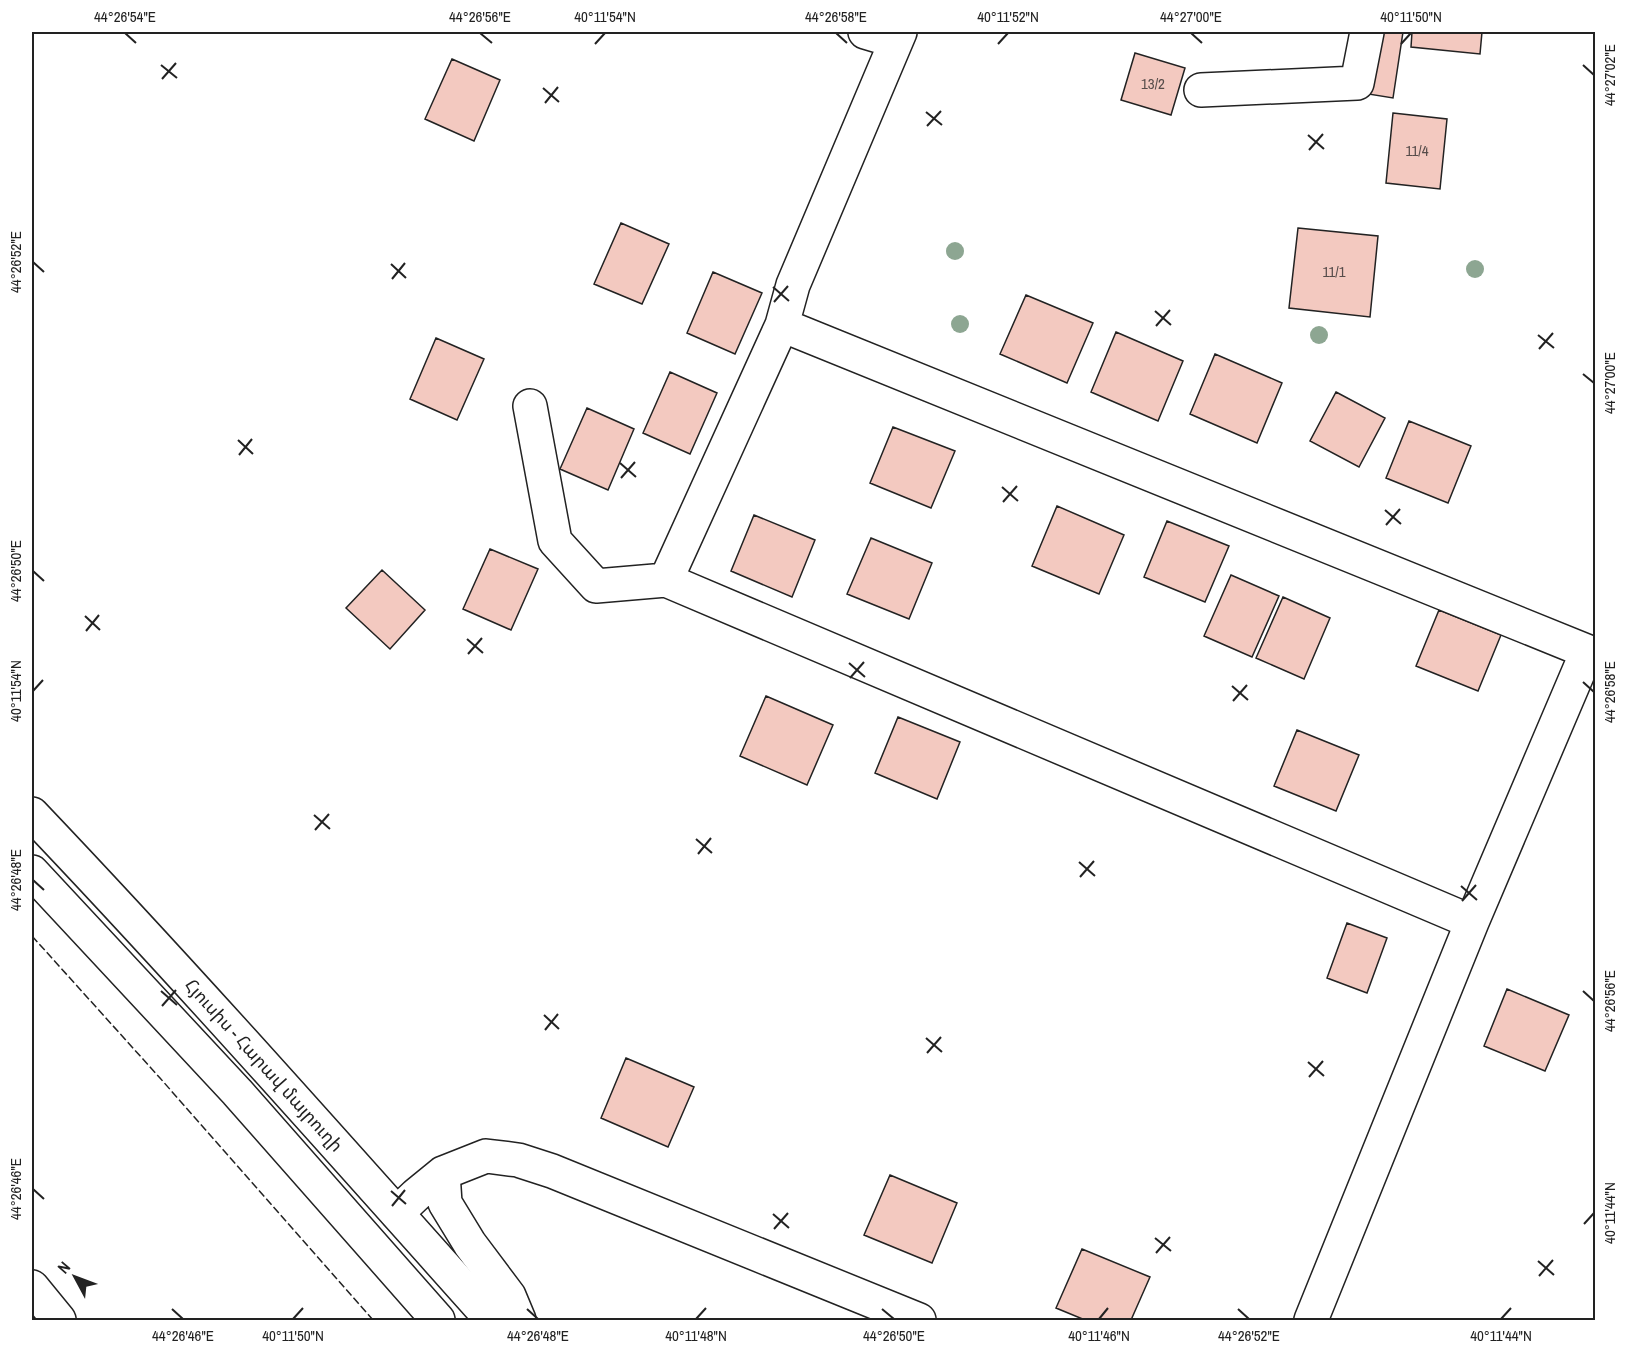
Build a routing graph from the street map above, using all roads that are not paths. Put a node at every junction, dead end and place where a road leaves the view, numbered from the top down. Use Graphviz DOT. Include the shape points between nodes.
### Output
graph roads {
  1 [pos="1367,32"];
  2 [pos="886,35"];
  3 [pos="1201,90"];
  4 [pos="782,325"];
  5 [pos="530,406"];
  6 [pos="666,580"];
  7 [pos="1591,654"];
  8 [pos="32,814"];
  9 [pos="32,872"];
  10 [pos="1472,922"];
  11 [pos="443,1173"];
  12 [pos="396,1214"];
  13 [pos="32,1287"];
  14 [pos="59,1320"];
  15 [pos="438,1320"];
  16 [pos="492,1320"];
  17 [pos="519,1320"];
  18 [pos="919,1320"];
  19 [pos="1311,1320"];
  1 -- 3 [label="main road" via="1357,83"];
  2 -- 4 [label="main road" via="793,285"];
  4 -- 6 [label="main road"];
  4 -- 7 [label="main road"];
  5 -- 6 [label="main road" via="555,541 596,586"];
  6 -- 10 [label="main road"];
  7 -- 10 [label="main road"];
  8 -- 12 [label="main road, Հյուսիս - Հարավ մայրուղի"];
  9 -- 15 [label="main road, Հյուսիս - Հարավ մայրուղի" via="237,1092"];
  10 -- 19 [label="main road"];
  11 -- 12 [label="main road"];
  11 -- 17 [label="main road" via="445,1203 508,1296"];
  11 -- 18 [label="main road" via="486,1156 518,1160"];
  12 -- 16 [label="main road, Հյուսիս - Հարավ մայրուղի"];
  13 -- 14 [label="main road"];
}
